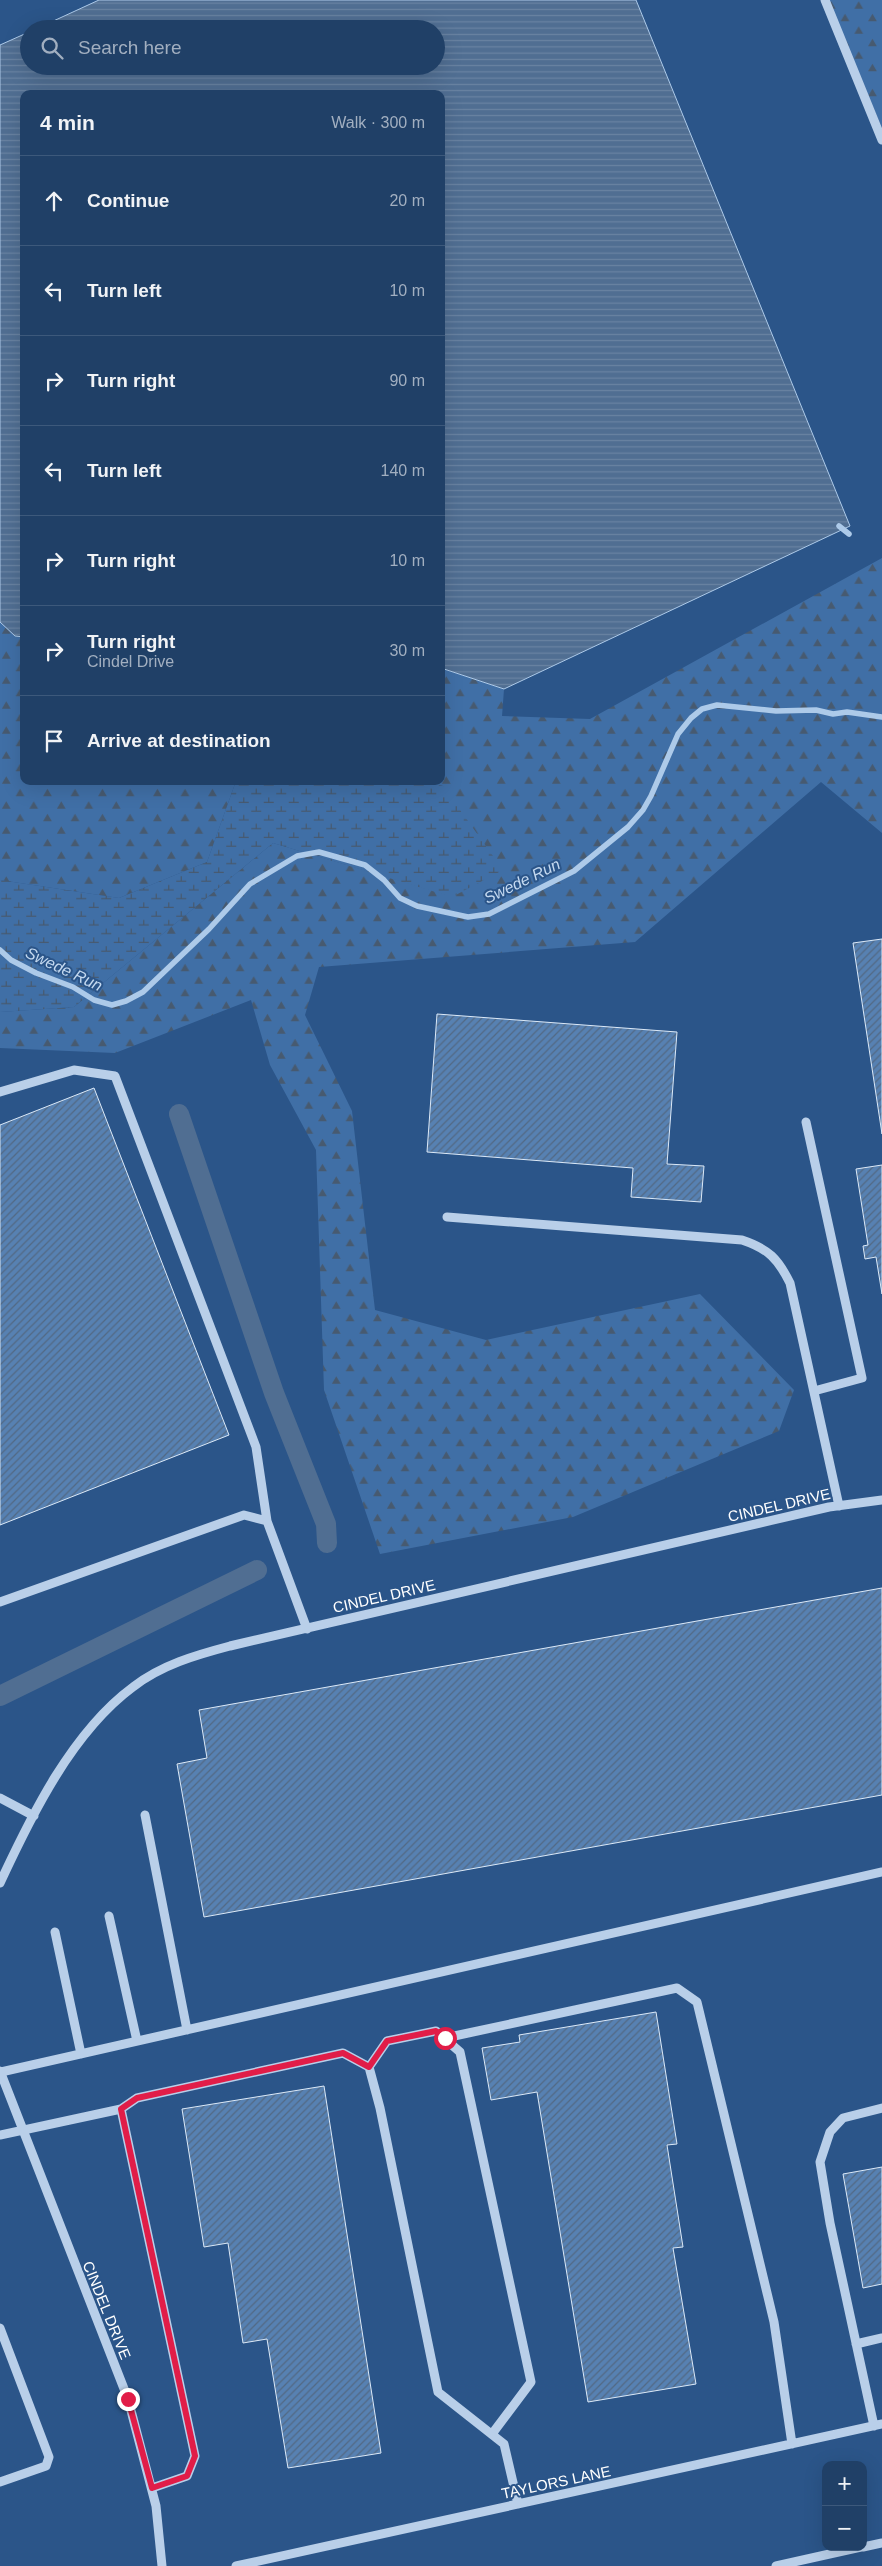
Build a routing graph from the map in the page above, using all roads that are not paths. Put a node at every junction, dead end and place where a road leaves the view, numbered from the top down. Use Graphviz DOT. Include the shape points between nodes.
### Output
graph roads {
  1 [pos="825,0"];
  2 [pos="882,140"];
  3 [pos="0,1092"];
  4 [pos="806,1122"];
  5 [pos="447,1217"];
  6 [pos="814,1391"];
  7 [pos="882,1500"];
  8 [pos="839,1506"];
  9 [pos="267,1521"];
  10 [pos="0,1602"];
  11 [pos="307,1629"];
  12 [pos="0,1798"];
  13 [pos="145,1815"];
  14 [pos="34,1816"];
  15 [pos="882,1872"];
  16 [pos="0,1883"];
  17 [pos="109,1916"];
  18 [pos="55,1932"];
  19 [pos="187,2030"];
  20 [pos="445,2038"];
  21 [pos="137,2041"];
  22 [pos="81,2054"];
  23 [pos="369,2067"];
  24 [pos="0,2071"];
  25 [pos="882,2108"];
  26 [pos="121,2109"];
  27 [pos="21,2129"];
  28 [pos="0,2135"];
  29 [pos="0,2328"];
  30 [pos="882,2338"];
  31 [pos="856,2344"];
  32 [pos="878,2425"];
  33 [pos="492,2434"];
  34 [pos="792,2444"];
  35 [pos="0,2482"];
  36 [pos="152,2488"];
  37 [pos="518,2504"];
  38 [pos="882,2542"];
  39 [pos="867,2546"];
  40 [pos="844,2551"];
  41 [pos="162,2566"];
  42 [pos="236,2566"];
  43 [pos="776,2566"];
  1 -- 2 [label="street"];
  3 -- 9 [label="street" via="74,1070 115,1076 256,1447"];
  4 -- 6 [label="street" via="862,1378"];
  5 -- 6 [label="street" via="742,1240 760,1246 780,1262 790,1283"];
  6 -- 8 [label="street"];
  7 -- 8 [label="street, CINDEL DRIVE"];
  8 -- 11 [label="street, CINDEL DRIVE"];
  9 -- 10 [label="street" via="244,1516"];
  9 -- 11 [label="street"];
  11 -- 14 [label="street, CINDEL DRIVE" via="180,1660 134,1686 94,1722"];
  12 -- 14 [label="street"];
  13 -- 19 [label="street"];
  14 -- 16 [label="street, CINDEL DRIVE"];
  15 -- 19 [label="street"];
  17 -- 21 [label="street"];
  18 -- 22 [label="street"];
  19 -- 21 [label="street"];
  20 -- 23 [label="street" via="436,2031 387,2041"];
  20 -- 33 [label="street" via="460,2052 531,2382"];
  20 -- 34 [label="street" via="677,1988 697,2002 774,2322"];
  21 -- 22 [label="street"];
  22 -- 24 [label="street"];
  23 -- 26 [label="street" via="343,2053 137,2098"];
  23 -- 33 [label="street" via="438,2392"];
  24 -- 27 [label="street, CINDEL DRIVE"];
  25 -- 31 [label="street" via="842,2118 830,2132 820,2162"];
  26 -- 27 [label="street"];
  26 -- 36 [label="street" via="195,2456 187,2476"];
  27 -- 28 [label="street"];
  27 -- 36 [label="street, CINDEL DRIVE" via="128,2399"];
  29 -- 35 [label="street" via="49,2457 46,2466"];
  30 -- 31 [label="street"];
  31 -- 32 [label="street"];
  32 -- 34 [label="street, TAYLORS LANE"];
  33 -- 37 [label="street" via="504,2444"];
  34 -- 37 [label="street, TAYLORS LANE"];
  36 -- 41 [label="street, CINDEL DRIVE"];
  37 -- 42 [label="street, TAYLORS LANE"];
  38 -- 39 [label="street"];
  40 -- 43 [label="street"];
}
